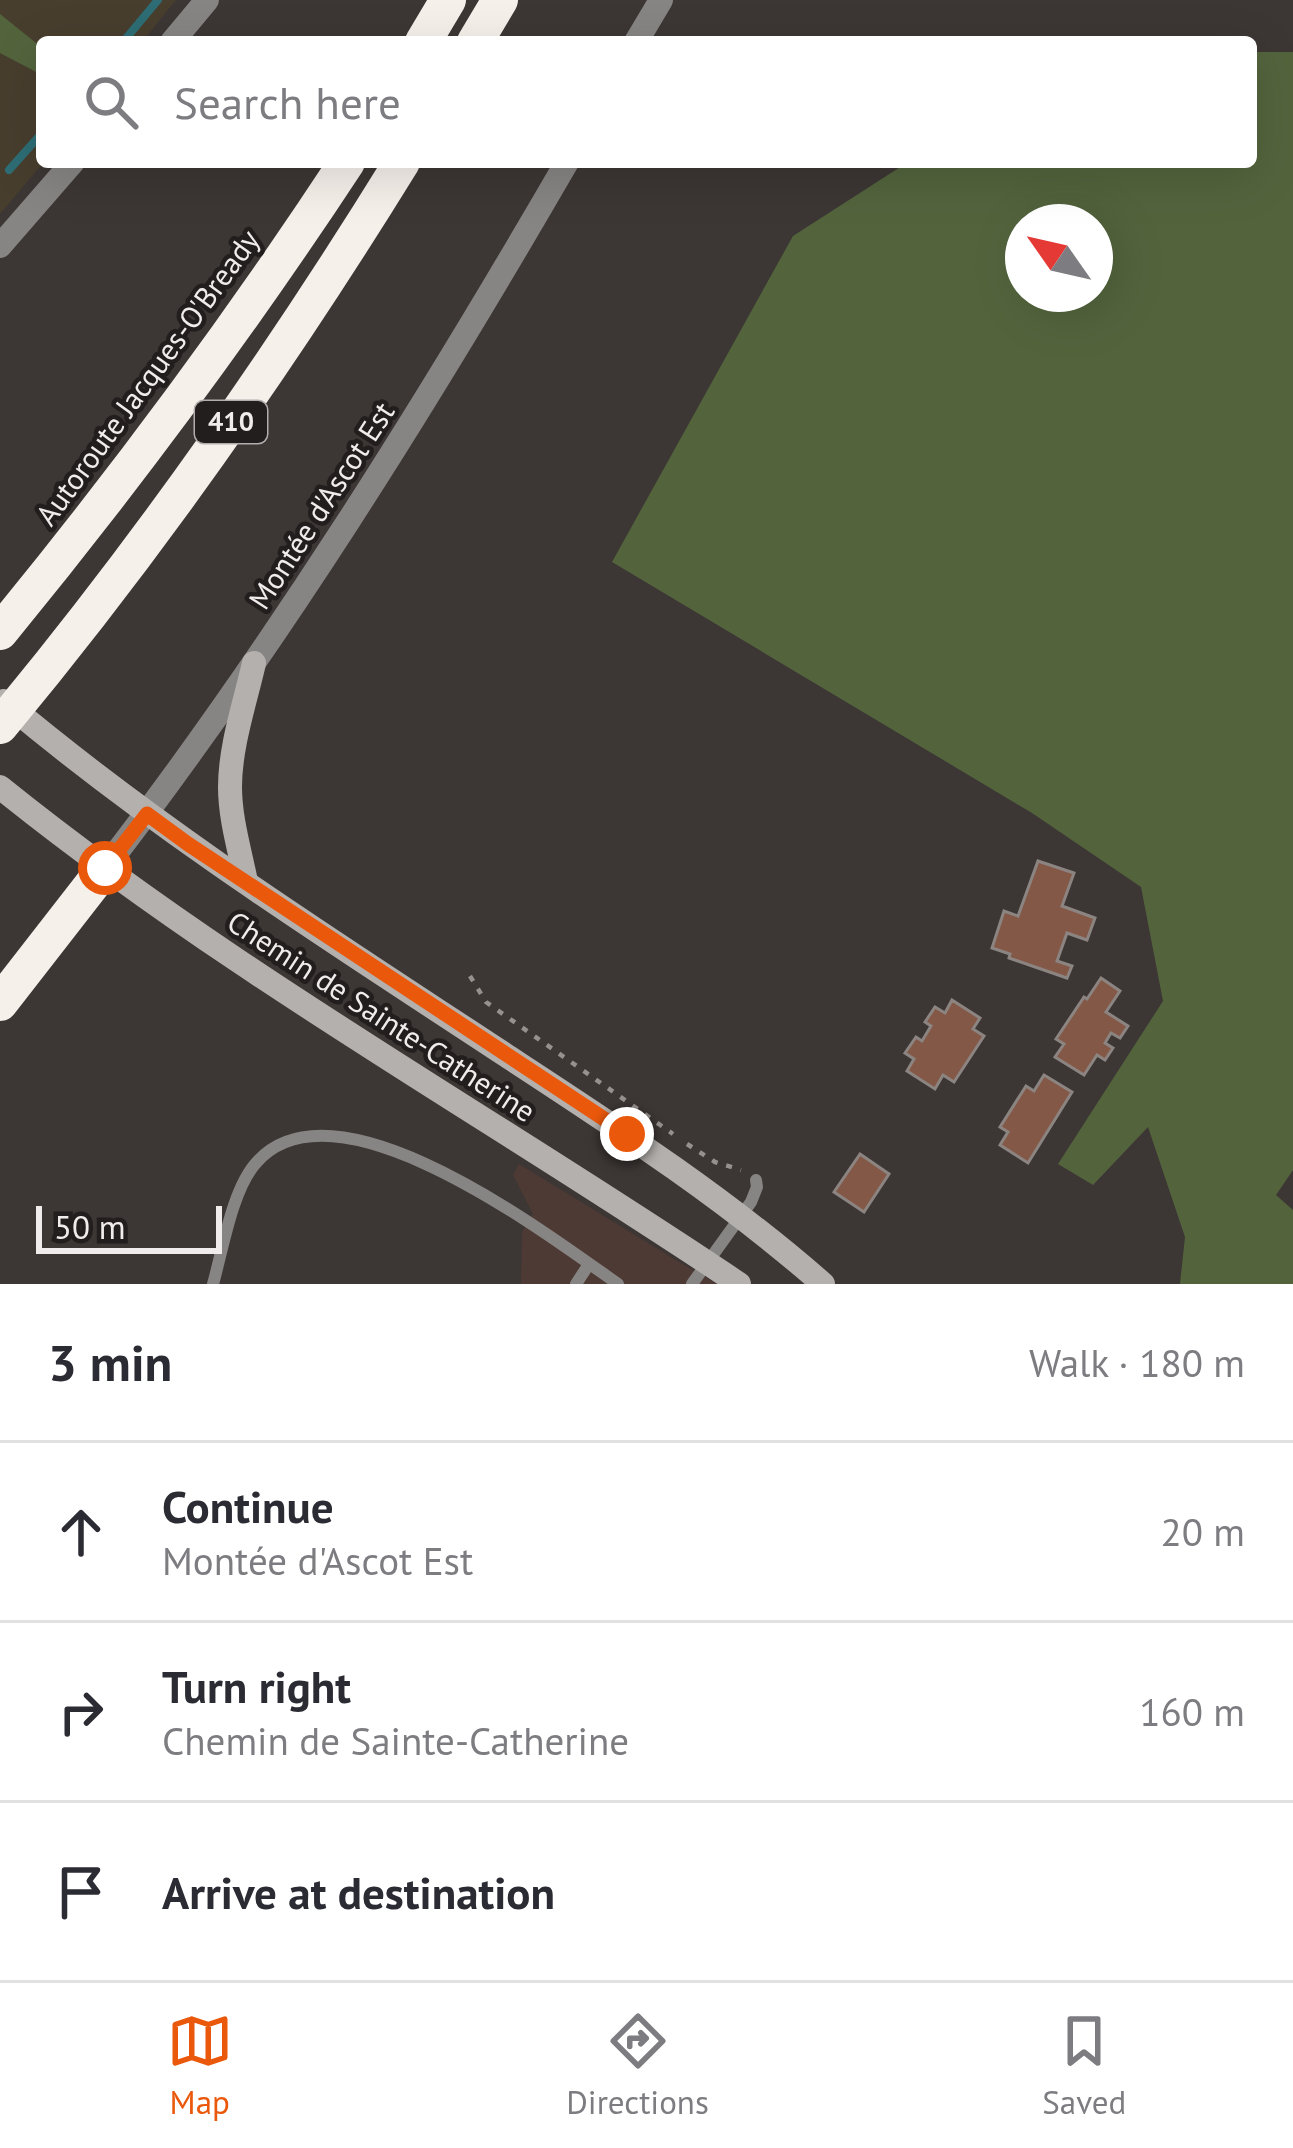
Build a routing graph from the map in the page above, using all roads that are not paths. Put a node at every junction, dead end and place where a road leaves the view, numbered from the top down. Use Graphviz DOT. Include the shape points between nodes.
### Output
graph roads {
  1 [pos="206,0"];
  2 [pos="448,0"];
  3 [pos="500,0"];
  4 [pos="662,0"];
  5 [pos="177,36"];
  6 [pos="427,36"];
  7 [pos="479,36"];
  8 [pos="640,36"];
  9 [pos="68,168"];
  10 [pos="343,168"];
  11 [pos="398,168"];
  12 [pos="563,168"];
  13 [pos="0,246"];
  14 [pos="0,632"];
  15 [pos="254,663"];
  16 [pos="0,698"];
  17 [pos="0,725"];
  18 [pos="0,787"];
  19 [pos="147,814"];
  20 [pos="105,868"];
  21 [pos="246,882"];
  22 [pos="0,1003"];
  23 [pos="756,1180"];
  24 [pos="741,1215"];
  25 [pos="707,1262"];
  26 [pos="589,1264"];
  27 [pos="213,1284"];
  28 [pos="576,1284"];
  29 [pos="618,1284"];
  30 [pos="692,1284"];
  31 [pos="740,1284"];
  32 [pos="823,1284"];
  1 -- 5 [label="street"];
  2 -- 6 [label="highway"];
  3 -- 7 [label="highway"];
  4 -- 8 [label="street"];
  9 -- 13 [label="street"];
  10 -- 14 [label="highway, Autoroute Jacques-O'Bready / 410" via="164,426"];
  11 -- 17 [label="highway, 410" via="154,530"];
  12 -- 15 [label="street, Montée d'Ascot Est" via="421,410"];
  15 -- 19 [label="street, Montée d'Ascot Est"];
  15 -- 21 [label="main road" via="230,781"];
  16 -- 19 [label="main road, Chemin de Sainte-Catherine"];
  18 -- 20 [label="main road, Chemin de Sainte-Catherine"];
  19 -- 20 [label="street, Montée d'Ascot Est"];
  19 -- 21 [label="main road, Chemin de Sainte-Catherine"];
  20 -- 22 [label="highway"];
  20 -- 25 [label="main road, Chemin de Sainte-Catherine"];
  21 -- 24 [label="main road, Chemin de Sainte-Catherine"];
  23 -- 24 [label="lane"];
  24 -- 25 [label="lane"];
  24 -- 32 [label="main road, Chemin de Sainte-Catherine"];
  25 -- 30 [label="lane"];
  25 -- 31 [label="main road, Chemin de Sainte-Catherine"];
  26 -- 27 [label="lane" via="451,1175 366,1143 307,1136 272,1148 248,1173"];
  26 -- 28 [label="lane"];
  26 -- 29 [label="lane"];
}
